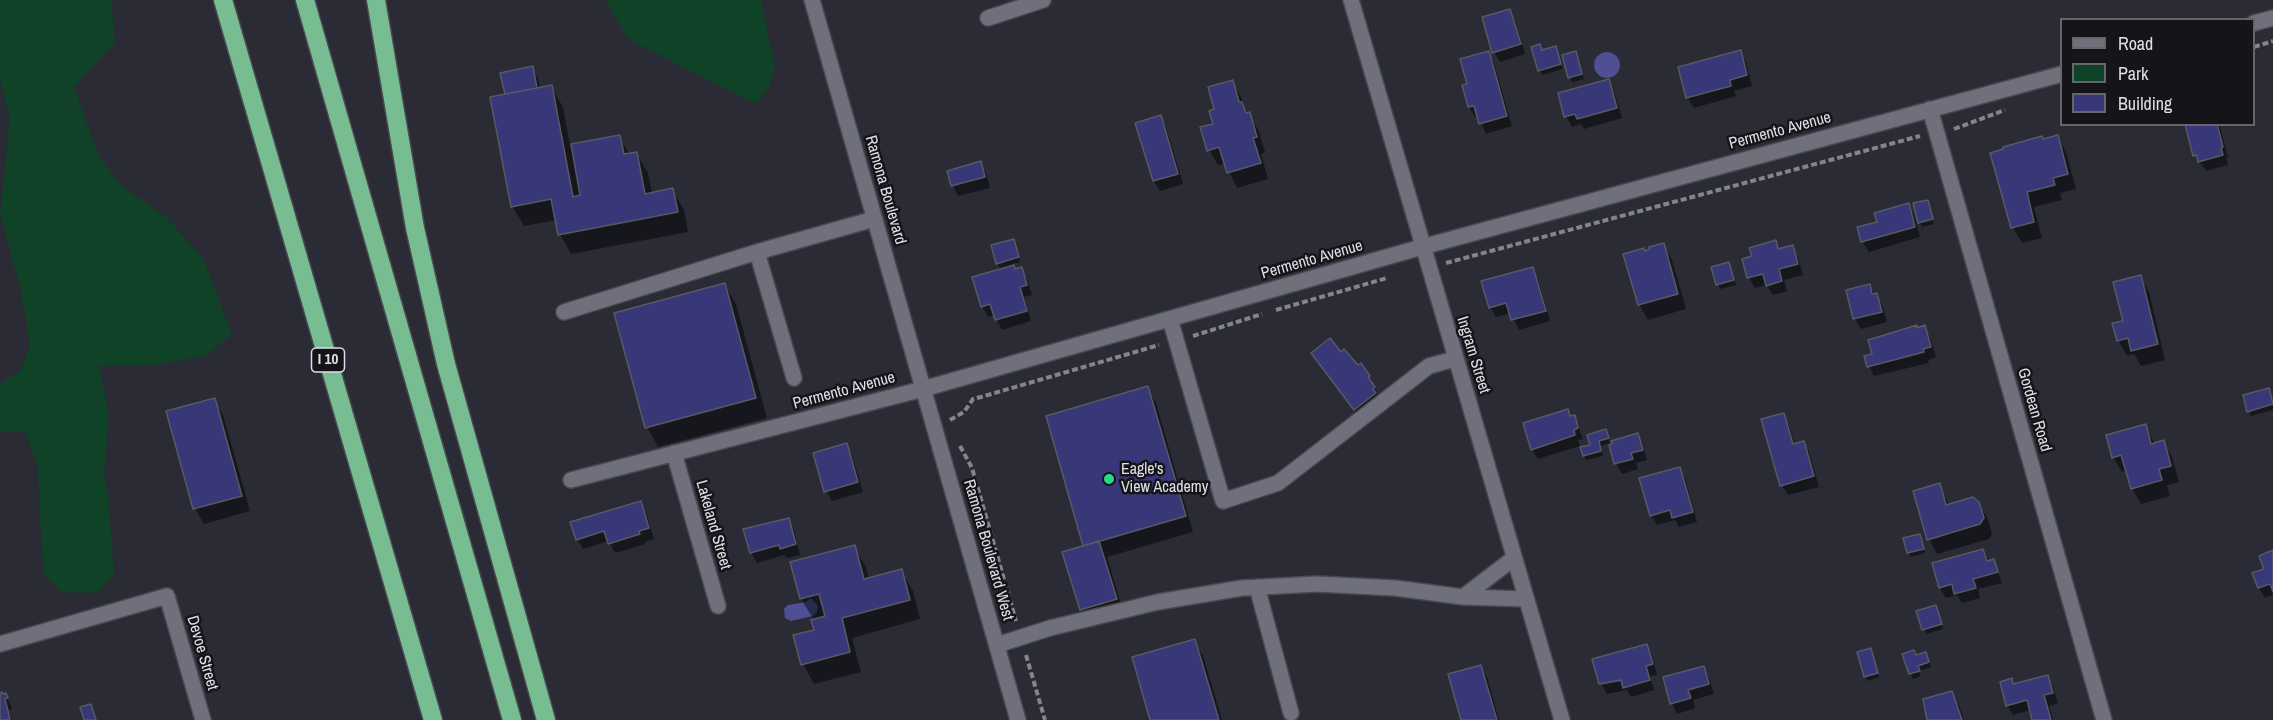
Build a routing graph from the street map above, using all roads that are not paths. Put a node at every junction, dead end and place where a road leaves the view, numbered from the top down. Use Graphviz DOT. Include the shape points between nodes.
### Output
graph roads {
  1 [pos="224,0"];
  2 [pos="305,0"];
  3 [pos="376,0"];
  4 [pos="812,0"];
  5 [pos="1043,0"];
  6 [pos="1351,0"];
  7 [pos="988,18"];
  8 [pos="2273,18"];
  9 [pos="2255,22"];
  10 [pos="2060,74"];
  11 [pos="1930,109"];
  12 [pos="874,219"];
  13 [pos="1422,248"];
  14 [pos="757,252"];
  15 [pos="564,312"];
  16 [pos="1170,319"];
  17 [pos="1455,359"];
  18 [pos="794,378"];
  19 [pos="923,389"];
  20 [pos="674,453"];
  21 [pos="571,480"];
  22 [pos="1514,558"];
  23 [pos="1257,587"];
  24 [pos="1463,597"];
  25 [pos="1526,599"];
  26 [pos="718,606"];
  27 [pos="0,644"];
  28 [pos="996,645"];
  29 [pos="1291,713"];
  30 [pos="203,720"];
  31 [pos="433,720"];
  32 [pos="512,720"];
  33 [pos="546,720"];
  34 [pos="1018,720"];
  35 [pos="1562,720"];
  36 [pos="2104,720"];
  1 -- 31 [label="highway, I 10"];
  2 -- 32 [label="highway"];
  3 -- 33 [label="highway" via="415,228 441,342"];
  4 -- 12 [label="street, Ramona Boulevard"];
  5 -- 7 [label="street"];
  6 -- 13 [label="street, Ingram Street"];
  8 -- 9 [label="street"];
  10 -- 11 [label="street, Permento Avenue"];
  11 -- 13 [label="street, Permento Avenue"];
  11 -- 36 [label="street, Gordean Road"];
  12 -- 14 [label="street"];
  12 -- 19 [label="street, Ramona Boulevard"];
  13 -- 16 [label="street, Permento Avenue"];
  13 -- 17 [label="street, Ingram Street"];
  14 -- 15 [label="street"];
  14 -- 18 [label="street"];
  16 -- 17 [label="street" via="1223,501 1278,483 1429,366"];
  16 -- 19 [label="street, Permento Avenue"];
  17 -- 22 [label="street, Ingram Street"];
  19 -- 20 [label="street, Permento Avenue"];
  19 -- 28 [label="street, Ramona Boulevard West"];
  20 -- 21 [label="street, Permento Avenue"];
  20 -- 26 [label="street, Lakeland Street"];
  22 -- 24 [label="street"];
  22 -- 25 [label="street, Ingram Street"];
  23 -- 24 [label="street" via="1317,584"];
  23 -- 28 [label="street" via="1158,602"];
  23 -- 29 [label="street"];
  24 -- 25 [label="street"];
  25 -- 35 [label="street, Ingram Street"];
  27 -- 30 [label="street, Devoe Street" via="167,596"];
  28 -- 34 [label="street, Ramona Boulevard West"];
}
